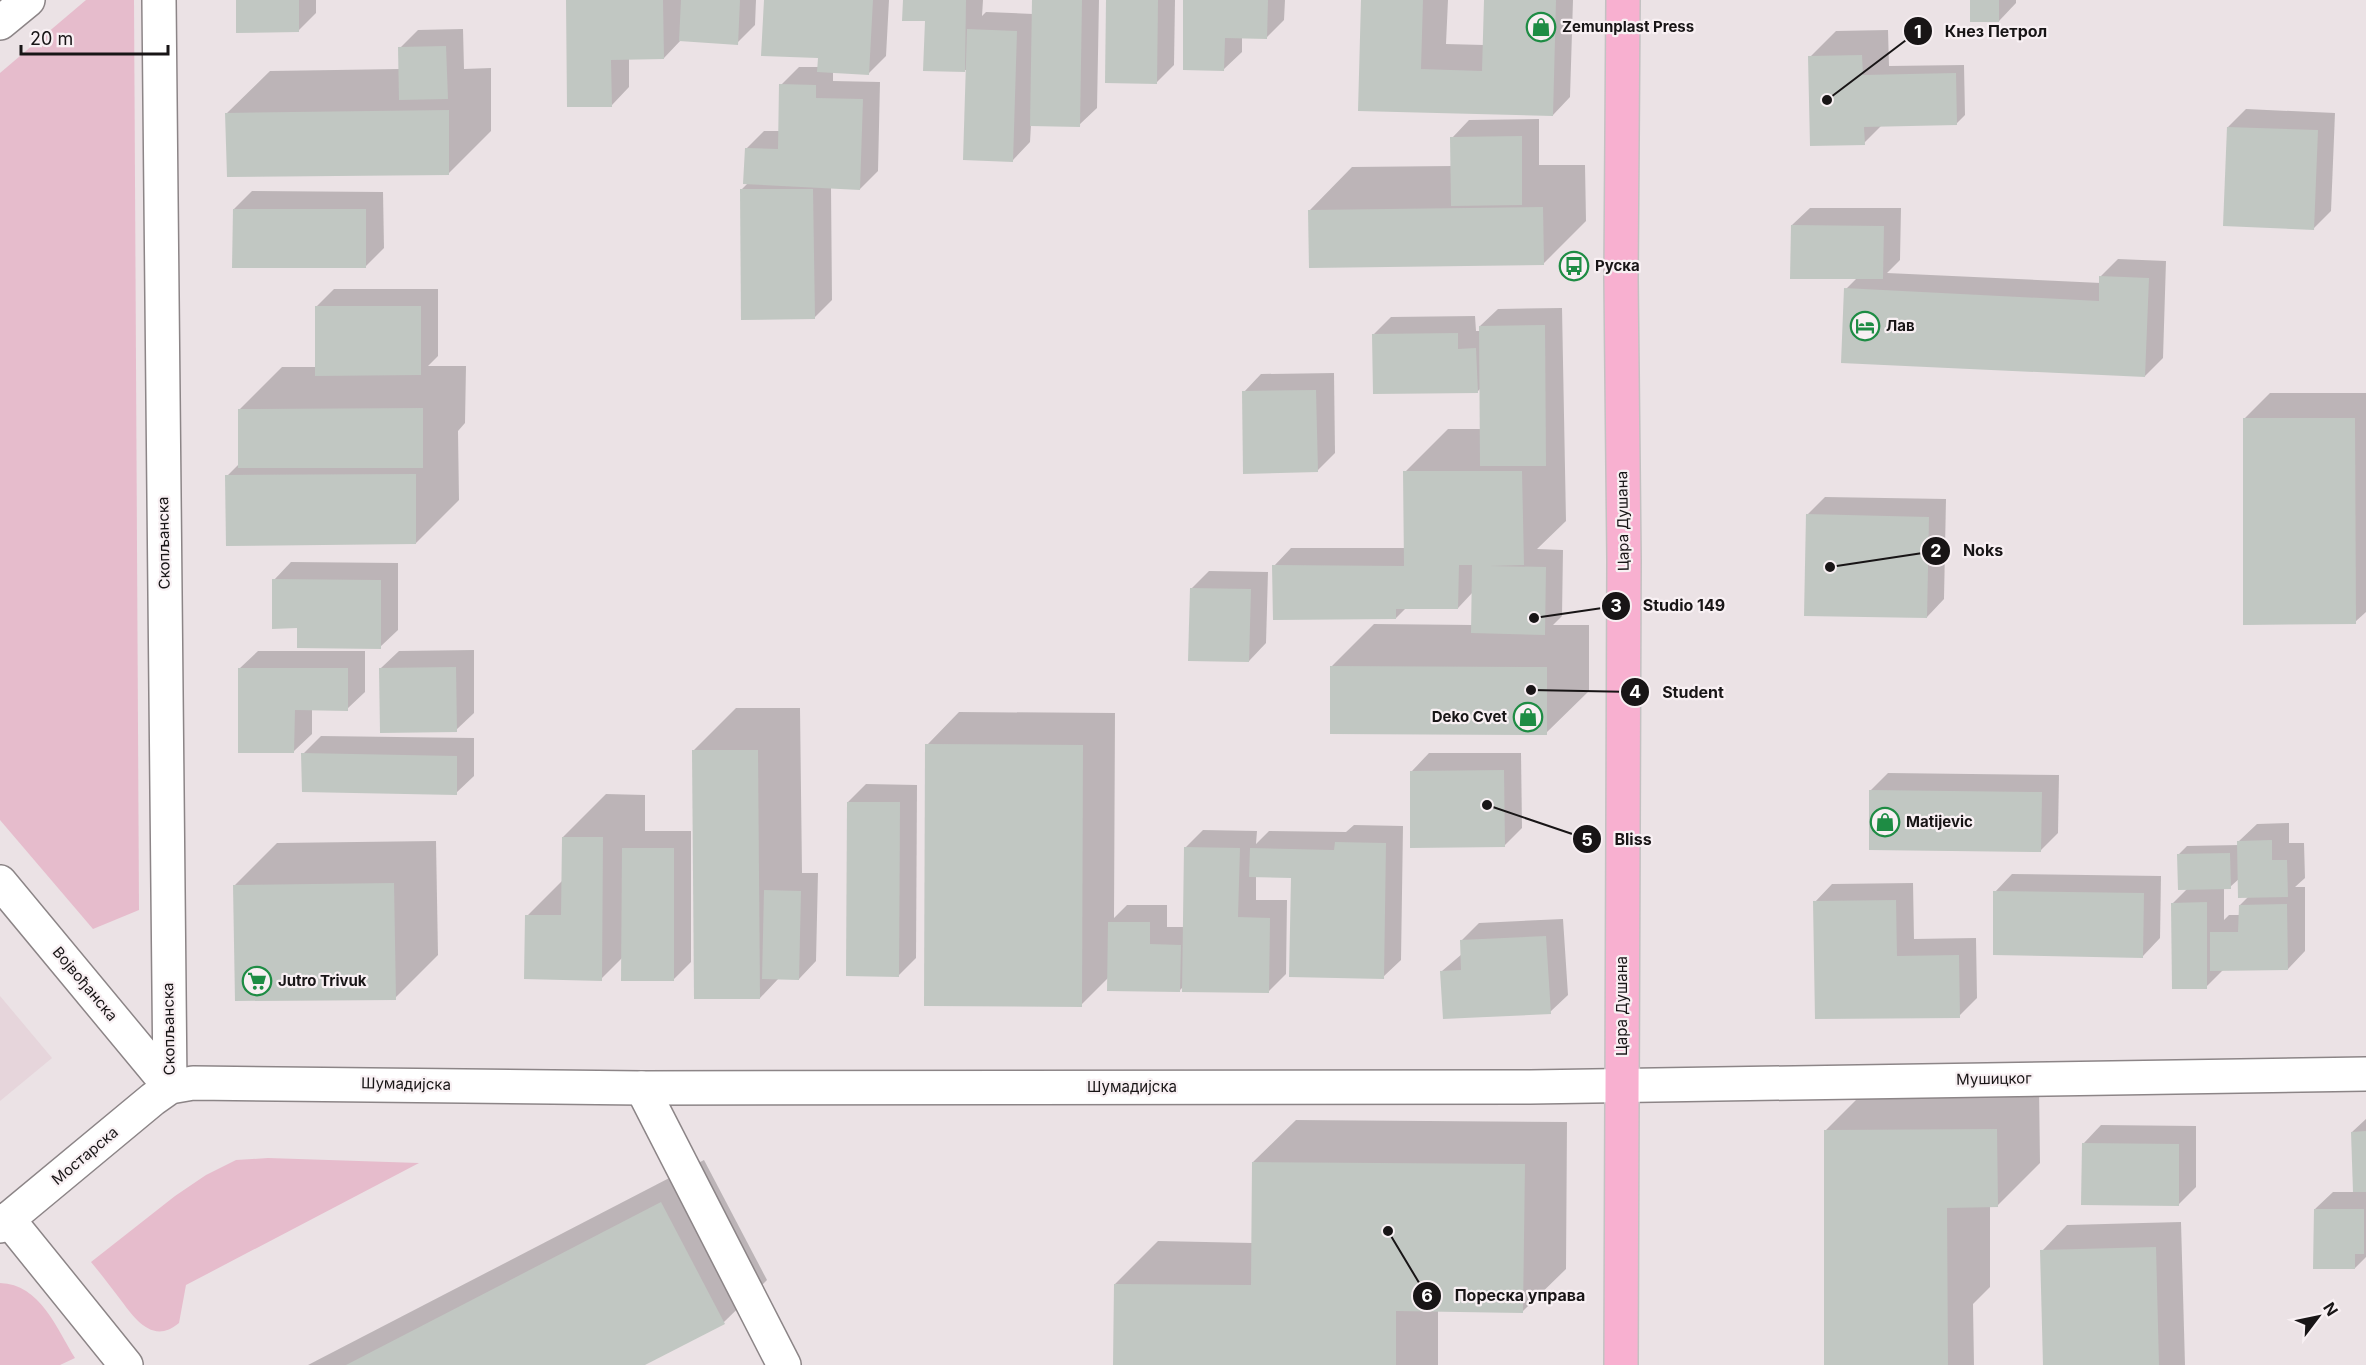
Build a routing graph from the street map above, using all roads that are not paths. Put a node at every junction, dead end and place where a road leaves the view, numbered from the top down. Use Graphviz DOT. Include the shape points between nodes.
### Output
graph roads {
  1 [pos="28,0"];
  2 [pos="159,0"];
  3 [pos="1623,0"];
  4 [pos="0,23"];
  5 [pos="0,882"];
  6 [pos="2366,1074"];
  7 [pos="1622,1086"];
  8 [pos="170,1087"];
  9 [pos="642,1088"];
  10 [pos="4,1222"];
  11 [pos="126,1365"];
  12 [pos="784,1365"];
  13 [pos="1621,1365"];
  1 -- 4 [label="street"];
  2 -- 8 [label="street, Скопљанска"];
  3 -- 7 [label="main road, Цара Душана"];
  5 -- 8 [label="street, Војвођанска"];
  6 -- 7 [label="street, Мушицког"];
  7 -- 9 [label="street, Шумадијска"];
  7 -- 13 [label="main road, Цара Душана"];
  8 -- 9 [label="street, Шумадијска" via="245,1082"];
  8 -- 10 [label="street, Мостарска"];
  9 -- 12 [label="street"];
  10 -- 11 [label="street"];
}
